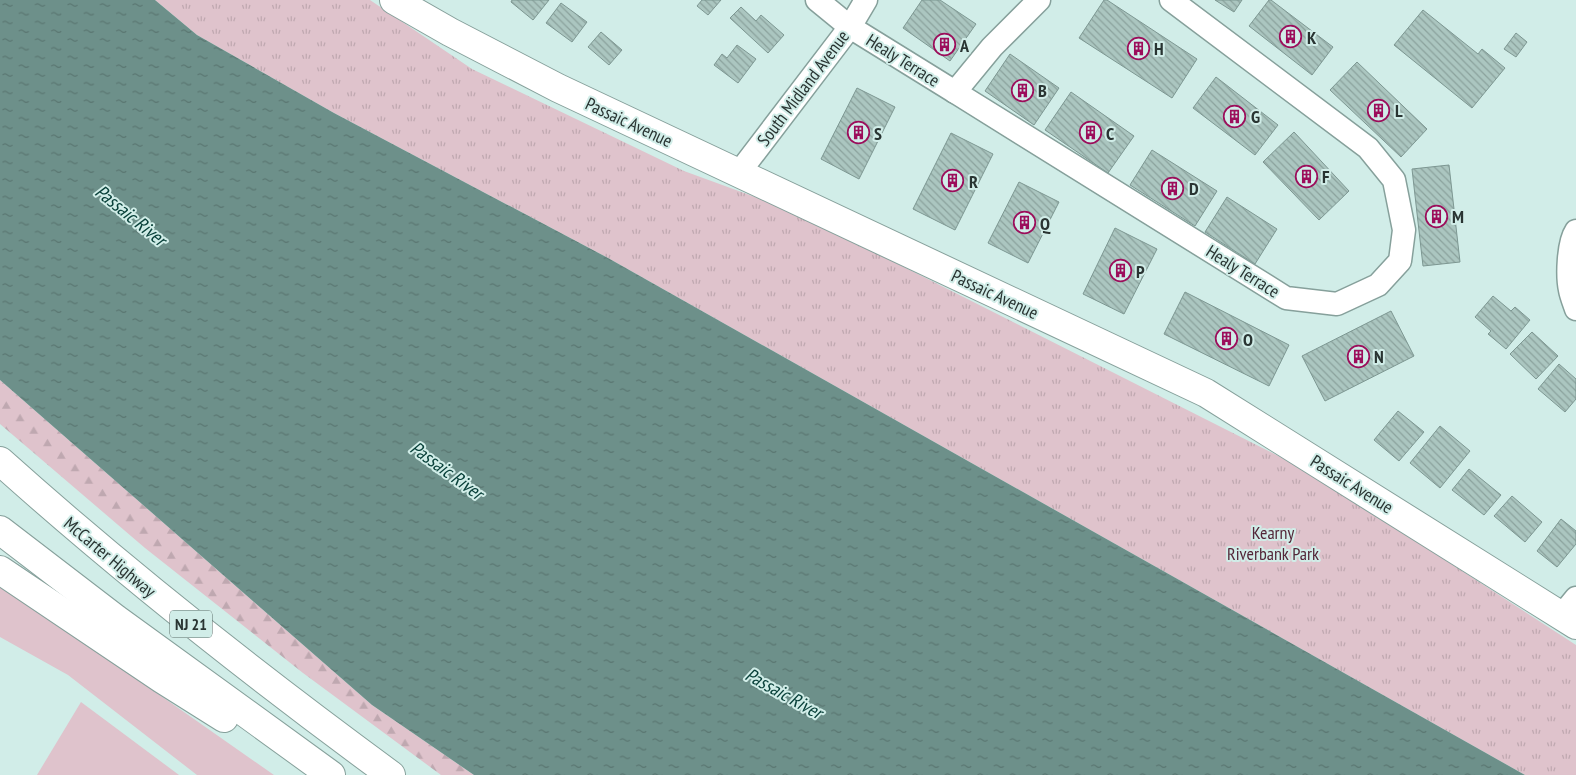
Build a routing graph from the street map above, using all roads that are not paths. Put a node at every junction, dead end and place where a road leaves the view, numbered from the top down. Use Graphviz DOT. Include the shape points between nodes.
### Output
graph roads {
  1 [pos="394,0"];
  2 [pos="817,0"];
  3 [pos="866,0"];
  4 [pos="1039,0"];
  5 [pos="1171,0"];
  6 [pos="850,27"];
  7 [pos="955,92"];
  8 [pos="738,174"];
  9 [pos="1576,231"];
  10 [pos="1576,309"];
  11 [pos="0,461"];
  12 [pos="0,530"];
  13 [pos="0,570"];
  14 [pos="1571,612"];
  15 [pos="318,775"];
  16 [pos="331,775"];
  17 [pos="391,775"];
  1 -- 8 [label="main road, Passaic Avenue" via="558,88"];
  2 -- 6 [label="street, Healy Terrace"];
  3 -- 6 [label="street, South Midland Avenue"];
  4 -- 7 [label="street, Healy Terrace" via="992,47"];
  5 -- 7 [label="street, Healy Terrace" via="1368,148 1394,180 1404,230 1400,261 1378,285 1337,304 1286,298"];
  6 -- 7 [label="street, Healy Terrace"];
  6 -- 8 [label="street, South Midland Avenue"];
  8 -- 14 [label="main road, Passaic Avenue" via="1206,393"];
  9 -- 10 [label="street" via="1568,260 1569,288"];
  11 -- 17 [label="main road, McCarter Highway / NJ 21" via="150,590"];
  12 -- 16 [label="main road, NJ 21"];
  13 -- 15 [label="main road" via="162,679"];
}
